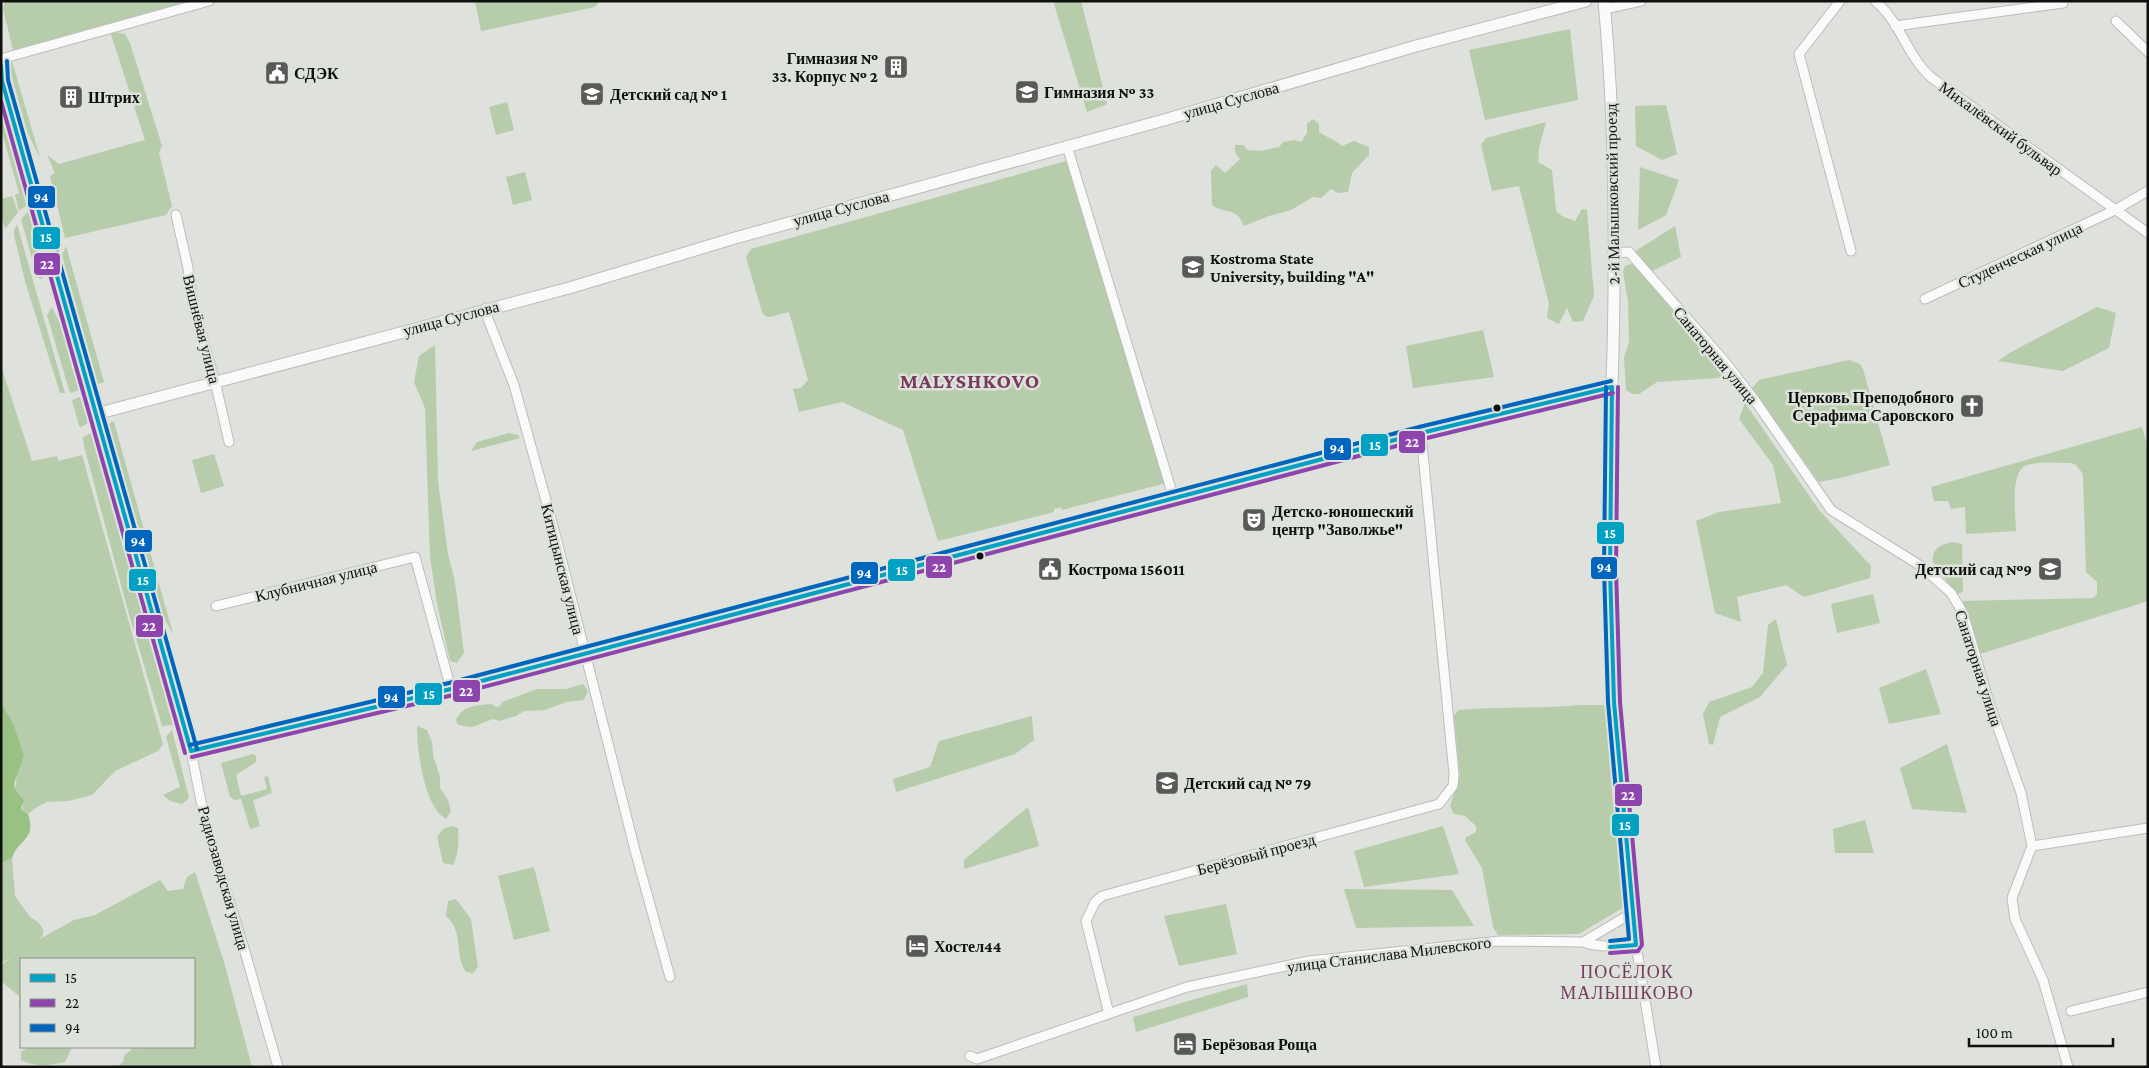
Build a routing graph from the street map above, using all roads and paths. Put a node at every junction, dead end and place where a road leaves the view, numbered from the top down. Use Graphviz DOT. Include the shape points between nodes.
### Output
graph roads {
  1 [pos="209,1"];
  2 [pos="1586,1"];
  3 [pos="1641,1"];
  4 [pos="1840,1"];
  5 [pos="1876,1"];
  6 [pos="2063,3"];
  7 [pos="1604,5"];
  8 [pos="2116,21"];
  9 [pos="1895,26"];
  10 [pos="2148,52"];
  11 [pos="1,60"];
  12 [pos="2,80"];
  13 [pos="1067,146"];
  14 [pos="2148,191"];
  15 [pos="2115,210"];
  16 [pos="176,215"];
  17 [pos="2148,234"];
  18 [pos="1851,251"];
  19 [pos="1613,253"];
  20 [pos="1925,299"];
  21 [pos="486,308"];
  22 [pos="215,381"];
  23 [pos="1612,387"];
  24 [pos="96,414"];
  25 [pos="1421,433"];
  26 [pos="229,442"];
  27 [pos="1174,499"];
  28 [pos="216,606"];
  29 [pos="585,653"];
  30 [pos="451,689"];
  31 [pos="191,750"];
  32 [pos="2148,828"];
  33 [pos="2032,846"];
  34 [pos="1632,913"];
  35 [pos="1583,942"];
  36 [pos="1636,945"];
  37 [pos="670,977"];
  38 [pos="2148,992"];
  39 [pos="2071,1011"];
  40 [pos="1109,1014"];
  41 [pos="970,1056"];
  42 [pos="278,1067"];
  43 [pos="1656,1067"];
  44 [pos="2068,1067"];
  1 -- 11 [label="street"];
  2 -- 13 [label="street, улица Суслова"];
  3 -- 7 [label="street"];
  4 -- 18 [label="street" via="1800,54"];
  5 -- 9 [label="street, Михалёвский бульвар"];
  6 -- 9 [label="street"];
  7 -- 19 [label="street, 2-й Малышковский проезд" via="1611,99"];
  8 -- 10 [label="street"];
  9 -- 15 [label="street, Михалёвский бульвар" via="1918,64 1932,78"];
  11 -- 12 [label="street, Радиозаводская улица"];
  12 -- 24 [label="street, Радиозаводская улица"];
  13 -- 21 [label="street, улица Суслова" via="735,238 569,288"];
  13 -- 27 [label="street"];
  14 -- 15 [label="street, Студенческая улица"];
  15 -- 17 [label="street, Михалёвский бульвар"];
  15 -- 20 [label="street, Студенческая улица"];
  16 -- 22 [label="street, Вишнёвая улица" via="194,310"];
  19 -- 23 [label="street, 2-й Малышковский проезд"];
  19 -- 33 [label="street, Санаторная улица" via="1629,252 1726,363 1832,510 1910,558 1953,596 1963,613 1989,702 2021,793"];
  21 -- 22 [label="street, улица Суслова"];
  21 -- 29 [label="street, Китицынская улица" via="514,385"];
  22 -- 24 [label="street, улица Суслова"];
  22 -- 26 [label="street, Вишнёвая улица"];
  23 -- 25 [label="street"];
  23 -- 34 [label="street" via="1610,569 1614,702"];
  24 -- 31 [label="street, Радиозаводская улица"];
  25 -- 27 [label="street"];
  25 -- 40 [label="street, Берёзовый проезд" via="1454,774 1452,786 1439,804 1102,896 1086,920"];
  27 -- 29 [label="street"];
  28 -- 30 [label="street, Клубничная улица" via="415,557"];
  29 -- 30 [label="street"];
  29 -- 37 [label="street, Китицынская улица"];
  30 -- 31 [label="street"];
  31 -- 42 [label="street, Радиозаводская улица" via="206,826"];
  32 -- 33 [label="street"];
  33 -- 44 [label="street" via="2012,898 2015,919 2043,980"];
  34 -- 35 [label="street"];
  34 -- 36 [label="street"];
  35 -- 36 [label="street, улица Станислава Милевского" via="1602,946"];
  35 -- 40 [label="street, улица Станислава Милевского" via="1500,942 1309,961 1187,987"];
  36 -- 43 [label="street"];
  38 -- 39 [label="street"];
  40 -- 41 [label="street, улица Станислава Милевского" via="977,1059"];
}
